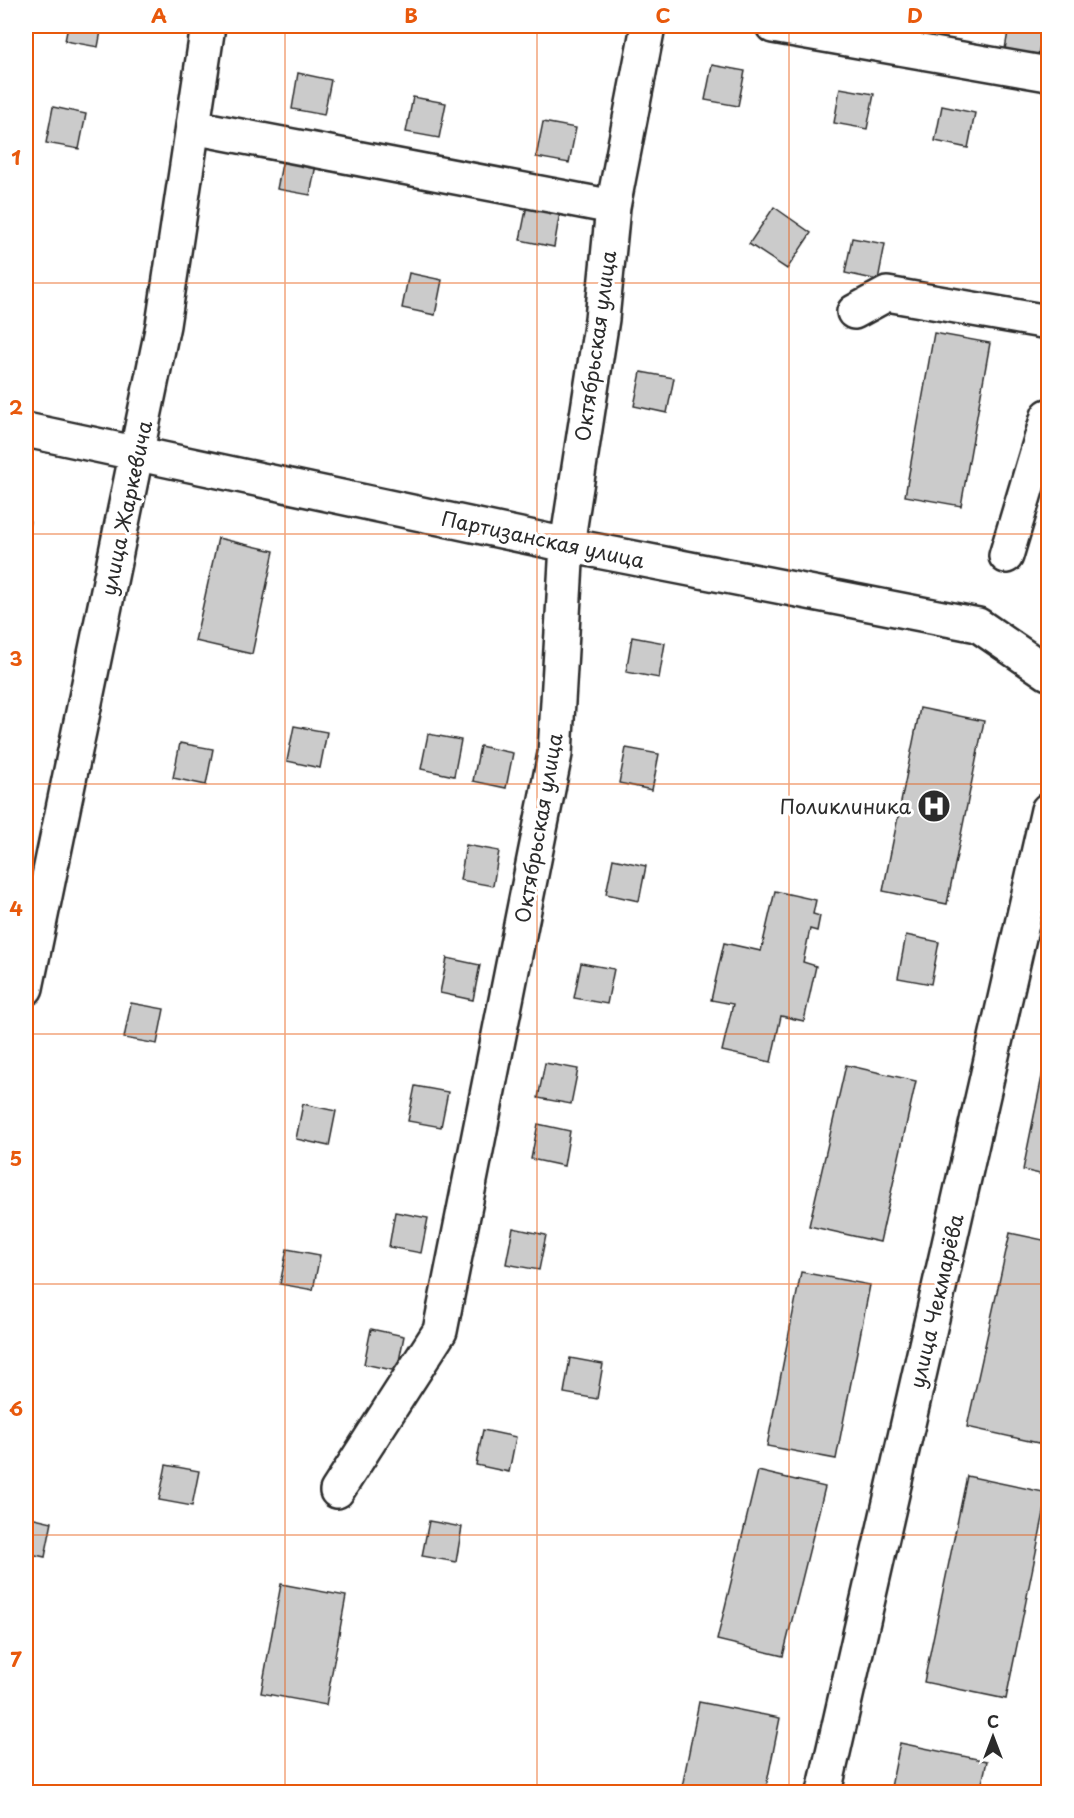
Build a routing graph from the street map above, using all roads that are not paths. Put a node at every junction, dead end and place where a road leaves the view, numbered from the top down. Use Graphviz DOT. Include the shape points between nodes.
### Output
graph roads {
  1 [pos="208,26"];
  2 [pos="648,26"];
  3 [pos="773,26"];
  4 [pos="1048,74"];
  5 [pos="193,127"];
  6 [pos="613,207"];
  7 [pos="854,312"];
  8 [pos="1048,322"];
  9 [pos="1048,416"];
  10 [pos="26,430"];
  11 [pos="138,452"];
  12 [pos="567,545"];
  13 [pos="1006,556"];
  14 [pos="1048,673"];
  15 [pos="1048,810"];
  16 [pos="26,988"];
  17 [pos="337,1491"];
  18 [pos="824,1792"];
  1 -- 5 [label="street, улица Жаркевича"];
  2 -- 6 [label="street, Октябрьская улица"];
  3 -- 4 [label="street"];
  5 -- 6 [label="street"];
  5 -- 11 [label="street, улица Жаркевича" via="163,325"];
  6 -- 12 [label="street, Октябрьская улица" via="602,319"];
  7 -- 8 [label="street" via="887,294"];
  9 -- 13 [label="street"];
  10 -- 11 [label="street, Партизанская улица"];
  11 -- 12 [label="street, Партизанская улица"];
  11 -- 16 [label="street, улица Жаркевича"];
  12 -- 14 [label="street, Партизанская улица" via="978,625"];
  12 -- 17 [label="street, Октябрьская улица" via="555,754 440,1331"];
  15 -- 18 [label="street, улица Чекмарёва"];
}
